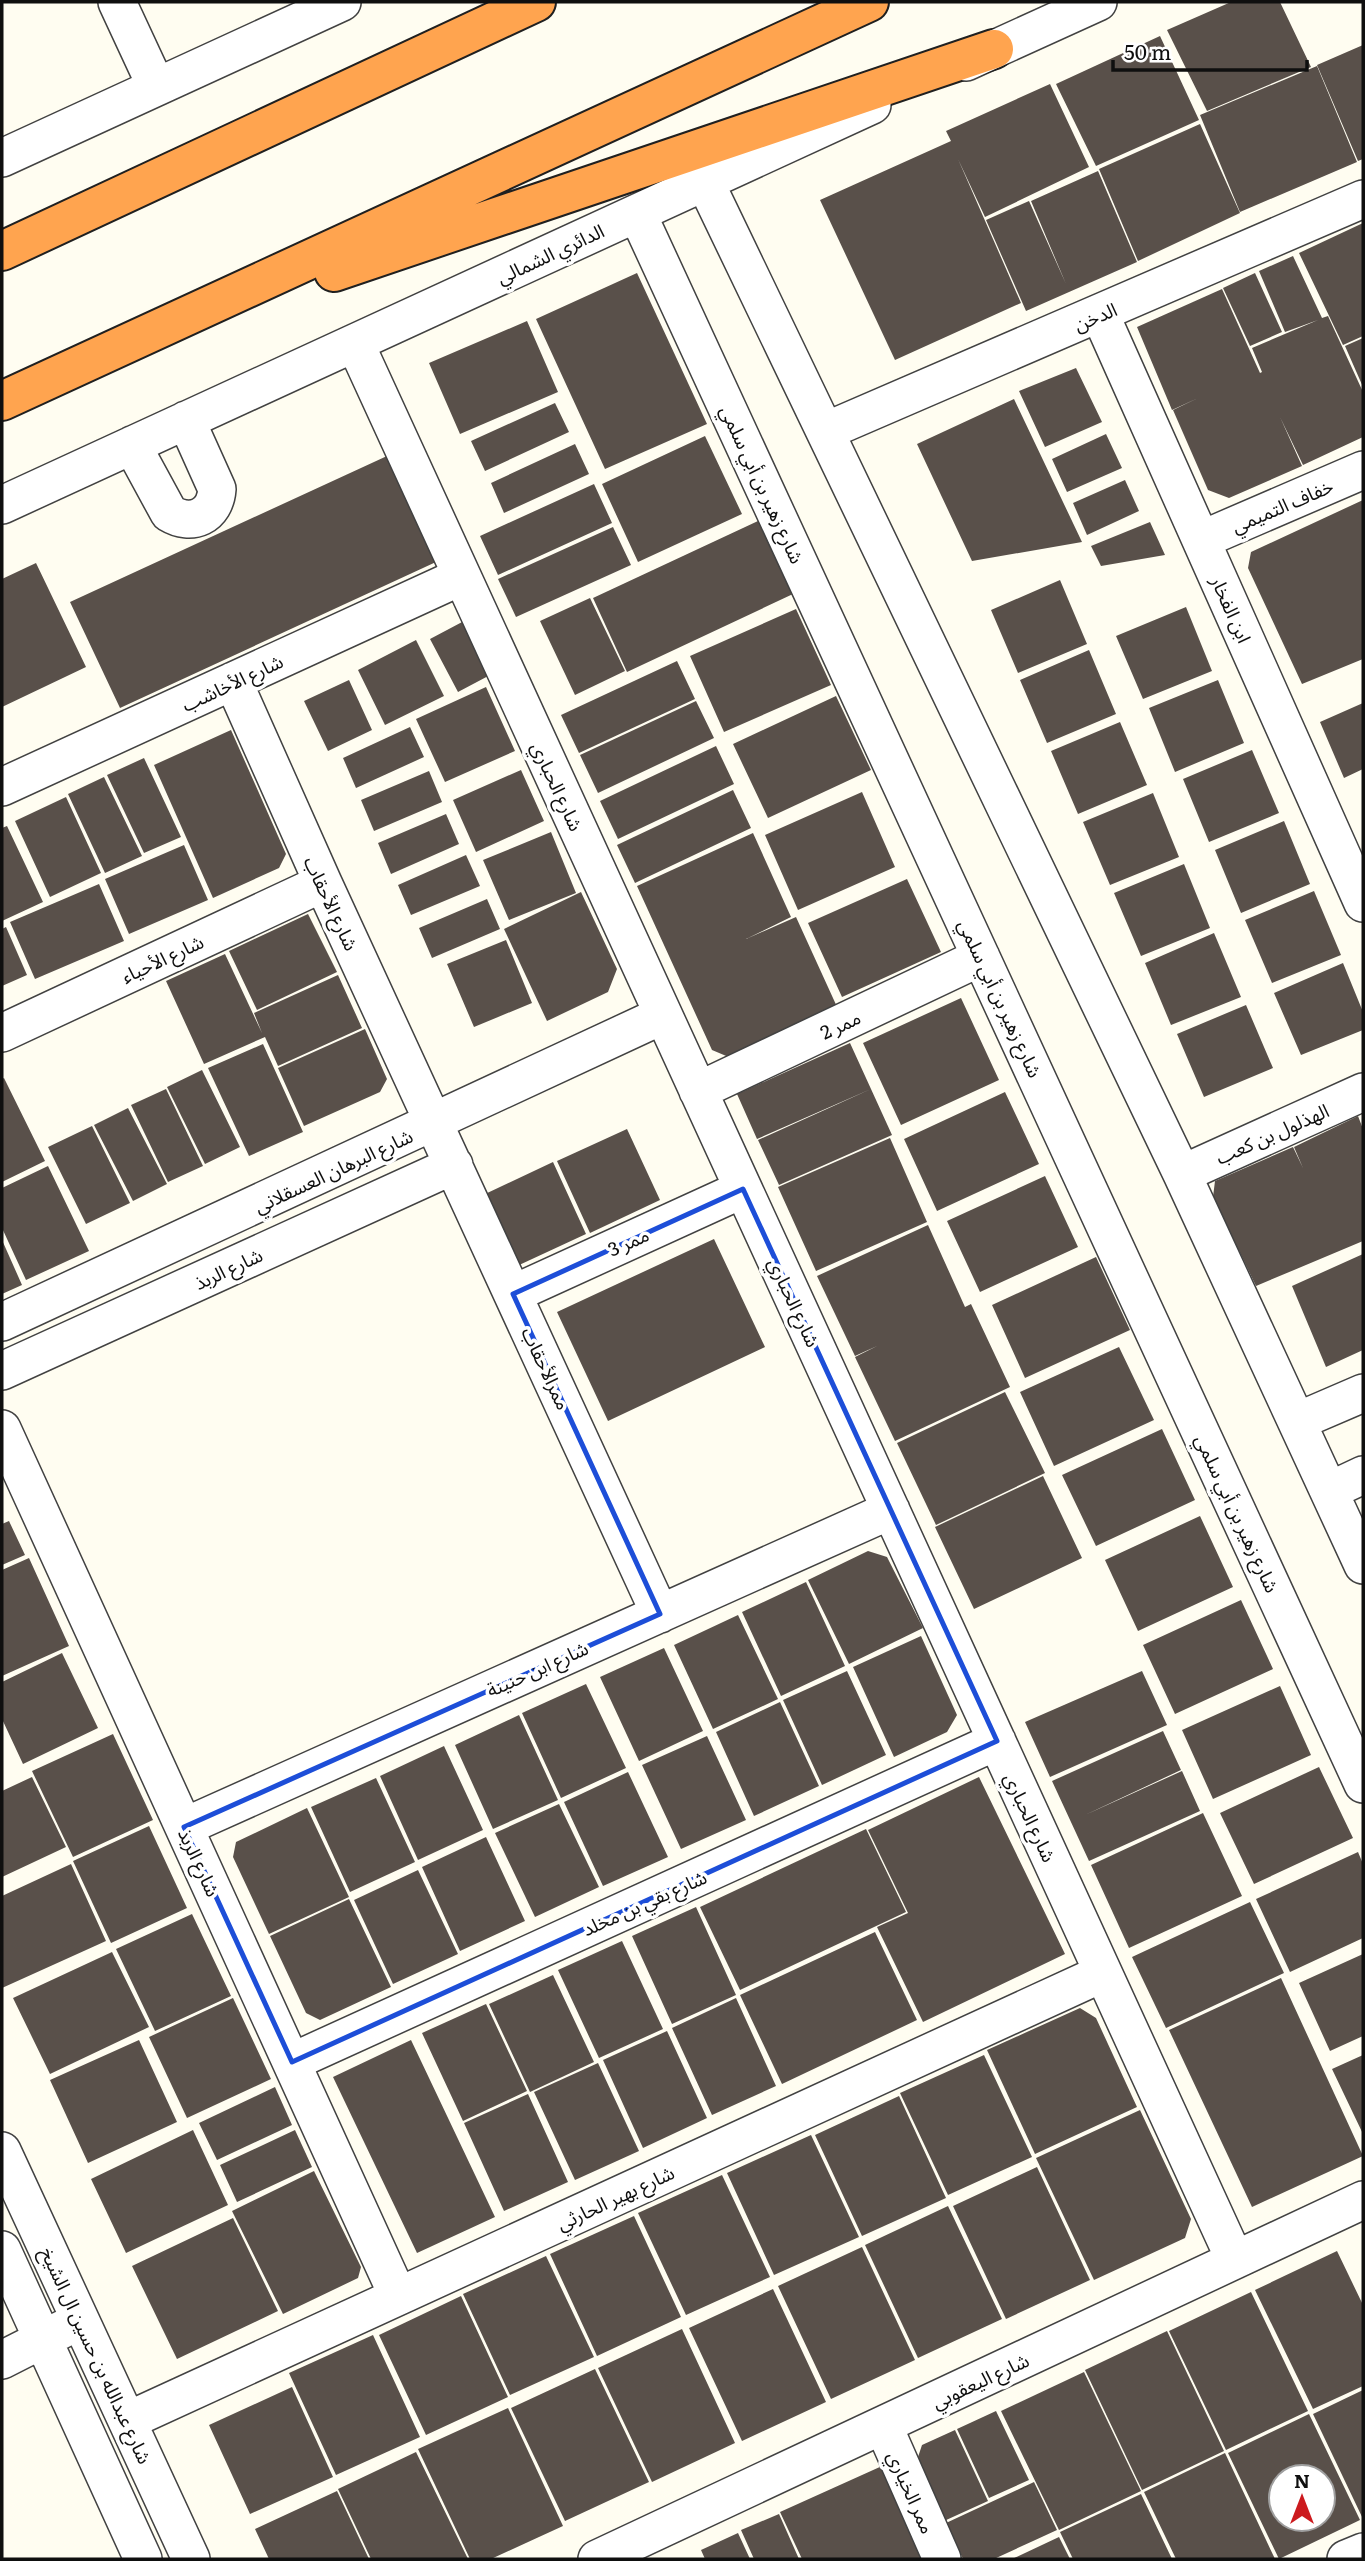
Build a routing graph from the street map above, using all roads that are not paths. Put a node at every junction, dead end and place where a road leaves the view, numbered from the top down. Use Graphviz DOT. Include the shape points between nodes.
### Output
graph roads {
  1 [pos="117,2"];
  2 [pos="342,2"];
  3 [pos="508,2"];
  4 [pos="536,2"];
  5 [pos="869,2"];
  6 [pos="1098,2"];
  7 [pos="994,49"];
  8 [pos="410,60"];
  9 [pos="156,86"];
  10 [pos="2,158"];
  11 [pos="705,182"];
  12 [pos="1363,199"];
  13 [pos="638,213"];
  14 [pos="2,251"];
  15 [pos="1100,314"];
  16 [pos="146,335"];
  17 [pos="355,343"];
  18 [pos="2,401"];
  19 [pos="186,420"];
  20 [pos="825,431"];
  21 [pos="132,445"];
  22 [pos="1363,470"];
  23 [pos="2,505"];
  24 [pos="1201,540"];
  25 [pos="462,576"];
  26 [pos="233,681"];
  27 [pos="2,788"];
  28 [pos="323,883"];
  29 [pos="1363,903"];
  30 [pos="981,957"];
  31 [pos="663,1015"];
  32 [pos="2,1033"];
  33 [pos="698,1091"];
  34 [pos="1363,1092"];
  35 [pos="435,1122"];
  36 [pos="454,1165"];
  37 [pos="1182,1174"];
  38 [pos="743,1189"];
  39 [pos="513,1294"];
  40 [pos="2,1322"];
  41 [pos="2,1371"];
  42 [pos="1363,1392"];
  43 [pos="1298,1421"];
  44 [pos="2,1429"];
  45 [pos="1363,1475"];
  46 [pos="1329,1491"];
  47 [pos="891,1510"];
  48 [pos="1363,1565"];
  49 [pos="660,1614"];
  50 [pos="997,1741"];
  51 [pos="1363,1784"];
  52 [pos="184,1827"];
  53 [pos="1103,1973"];
  54 [pos="292,2063"];
  55 [pos="2,2151"];
  56 [pos="1363,2200"];
  57 [pos="2,2250"];
  58 [pos="1235,2260"];
  59 [pos="60,2277"];
  60 [pos="398,2296"];
  61 [pos="13,2304"];
  62 [pos="80,2319"];
  63 [pos="43,2340"];
  64 [pos="2,2360"];
  65 [pos="127,2421"];
  66 [pos="883,2425"];
  67 [pos="1363,2552"];
  68 [pos="143,2559"];
  69 [pos="191,2559"];
  70 [pos="597,2559"];
  71 [pos="942,2559"];
  72 [pos="1346,2559"];
  1 -- 9 [label="street"];
  2 -- 9 [label="street"];
  3 -- 8 [label="highway"];
  4 -- 8 [label="highway"];
  5 -- 16 [label="highway"];
  6 -- 7 [label="street, الدائري الشمالي"];
  7 -- 11 [label="street, الدائري الشمالي"];
  7 -- 16 [label="highway"];
  8 -- 14 [label="highway"];
  9 -- 10 [label="street"];
  11 -- 13 [label="street, الدائري الشمالي"];
  11 -- 20 [label="street"];
  12 -- 15 [label="street, الدخن"];
  13 -- 17 [label="street, الدائري الشمالي"];
  13 -- 30 [label="street, شارع زهير بن أبي سلمي"];
  15 -- 20 [label="street, الدخن"];
  15 -- 24 [label="street, ابن الفخار"];
  16 -- 18 [label="highway"];
  17 -- 19 [label="street, الدائري الشمالي"];
  17 -- 25 [label="street, شارع الحباري"];
  19 -- 21 [label="street, الدائري الشمالي"];
  19 -- 21 [label="street" via="217,489 211,511 190,520 170,513"];
  20 -- 37 [label="street"];
  21 -- 23 [label="street, الدائري الشمالي"];
  22 -- 24 [label="street, خفاف التميمي"];
  24 -- 29 [label="street, ابن الفخار"];
  25 -- 26 [label="street, شارع الأخاشب"];
  25 -- 31 [label="street, شارع الحباري"];
  26 -- 27 [label="street, شارع الأخاشب"];
  26 -- 28 [label="street, شارع الأحقاب"];
  28 -- 32 [label="street, شارع الأحياء"];
  28 -- 35 [label="street, شارع الأحقاب"];
  30 -- 33 [label="street, ممر 2"];
  30 -- 51 [label="street, شارع زهير بن أبي سلمي"];
  31 -- 33 [label="street, شارع الحباري"];
  31 -- 35 [label="street, شارع البرهان العسقلاني"];
  33 -- 38 [label="street, شارع الحباري"];
  34 -- 37 [label="street, الهذلول بن كعب"];
  35 -- 36 [label="street, ممرالأحقاب"];
  35 -- 40 [label="street, شارع البرهان العسقلاني"];
  36 -- 39 [label="street, ممرالأحقاب"];
  36 -- 41 [label="street, شارع الربذ"];
  37 -- 43 [label="street"];
  38 -- 39 [label="street, ممر 3"];
  38 -- 47 [label="street, شارع الحباري"];
  39 -- 49 [label="street, ممرالأحقاب"];
  42 -- 43 [label="street"];
  43 -- 46 [label="street"];
  44 -- 52 [label="street, شارع الربذ"];
  45 -- 46 [label="street"];
  46 -- 48 [label="street"];
  47 -- 49 [label="street, شارع ابن حنينة"];
  47 -- 50 [label="street, شارع الحباري"];
  49 -- 52 [label="street, شارع ابن حنينة"];
  50 -- 53 [label="street, شارع الحباري"];
  50 -- 54 [label="street, شارع بقي بن مخلد"];
  52 -- 54 [label="street, شارع الربذ"];
  53 -- 58 [label="street, شارع الحباري"];
  53 -- 60 [label="street, شارع بهير الحارثي"];
  54 -- 60 [label="street, شارع الربذ"];
  55 -- 59 [label="street, شارع عبدالله بن حسين ال الشيخ"];
  56 -- 58 [label="street, شارع اليعقوبي"];
  57 -- 61 [label="street"];
  58 -- 66 [label="street, شارع اليعقوبي"];
  59 -- 61 [label="street"];
  59 -- 62 [label="street, شارع عبدالله بن حسين ال الشيخ"];
  60 -- 65 [label="street, شارع بهير الحارثي"];
  61 -- 63 [label="street"];
  62 -- 63 [label="street"];
  62 -- 65 [label="street, شارع عبدالله بن حسين ال الشيخ"];
  63 -- 64 [label="street"];
  63 -- 68 [label="street"];
  65 -- 69 [label="street, شارع عبدالله بن حسين ال الشيخ"];
  66 -- 70 [label="street, شارع اليعقوبي"];
  66 -- 71 [label="street, ممر الخياري"];
  67 -- 72 [label="street"];
}
